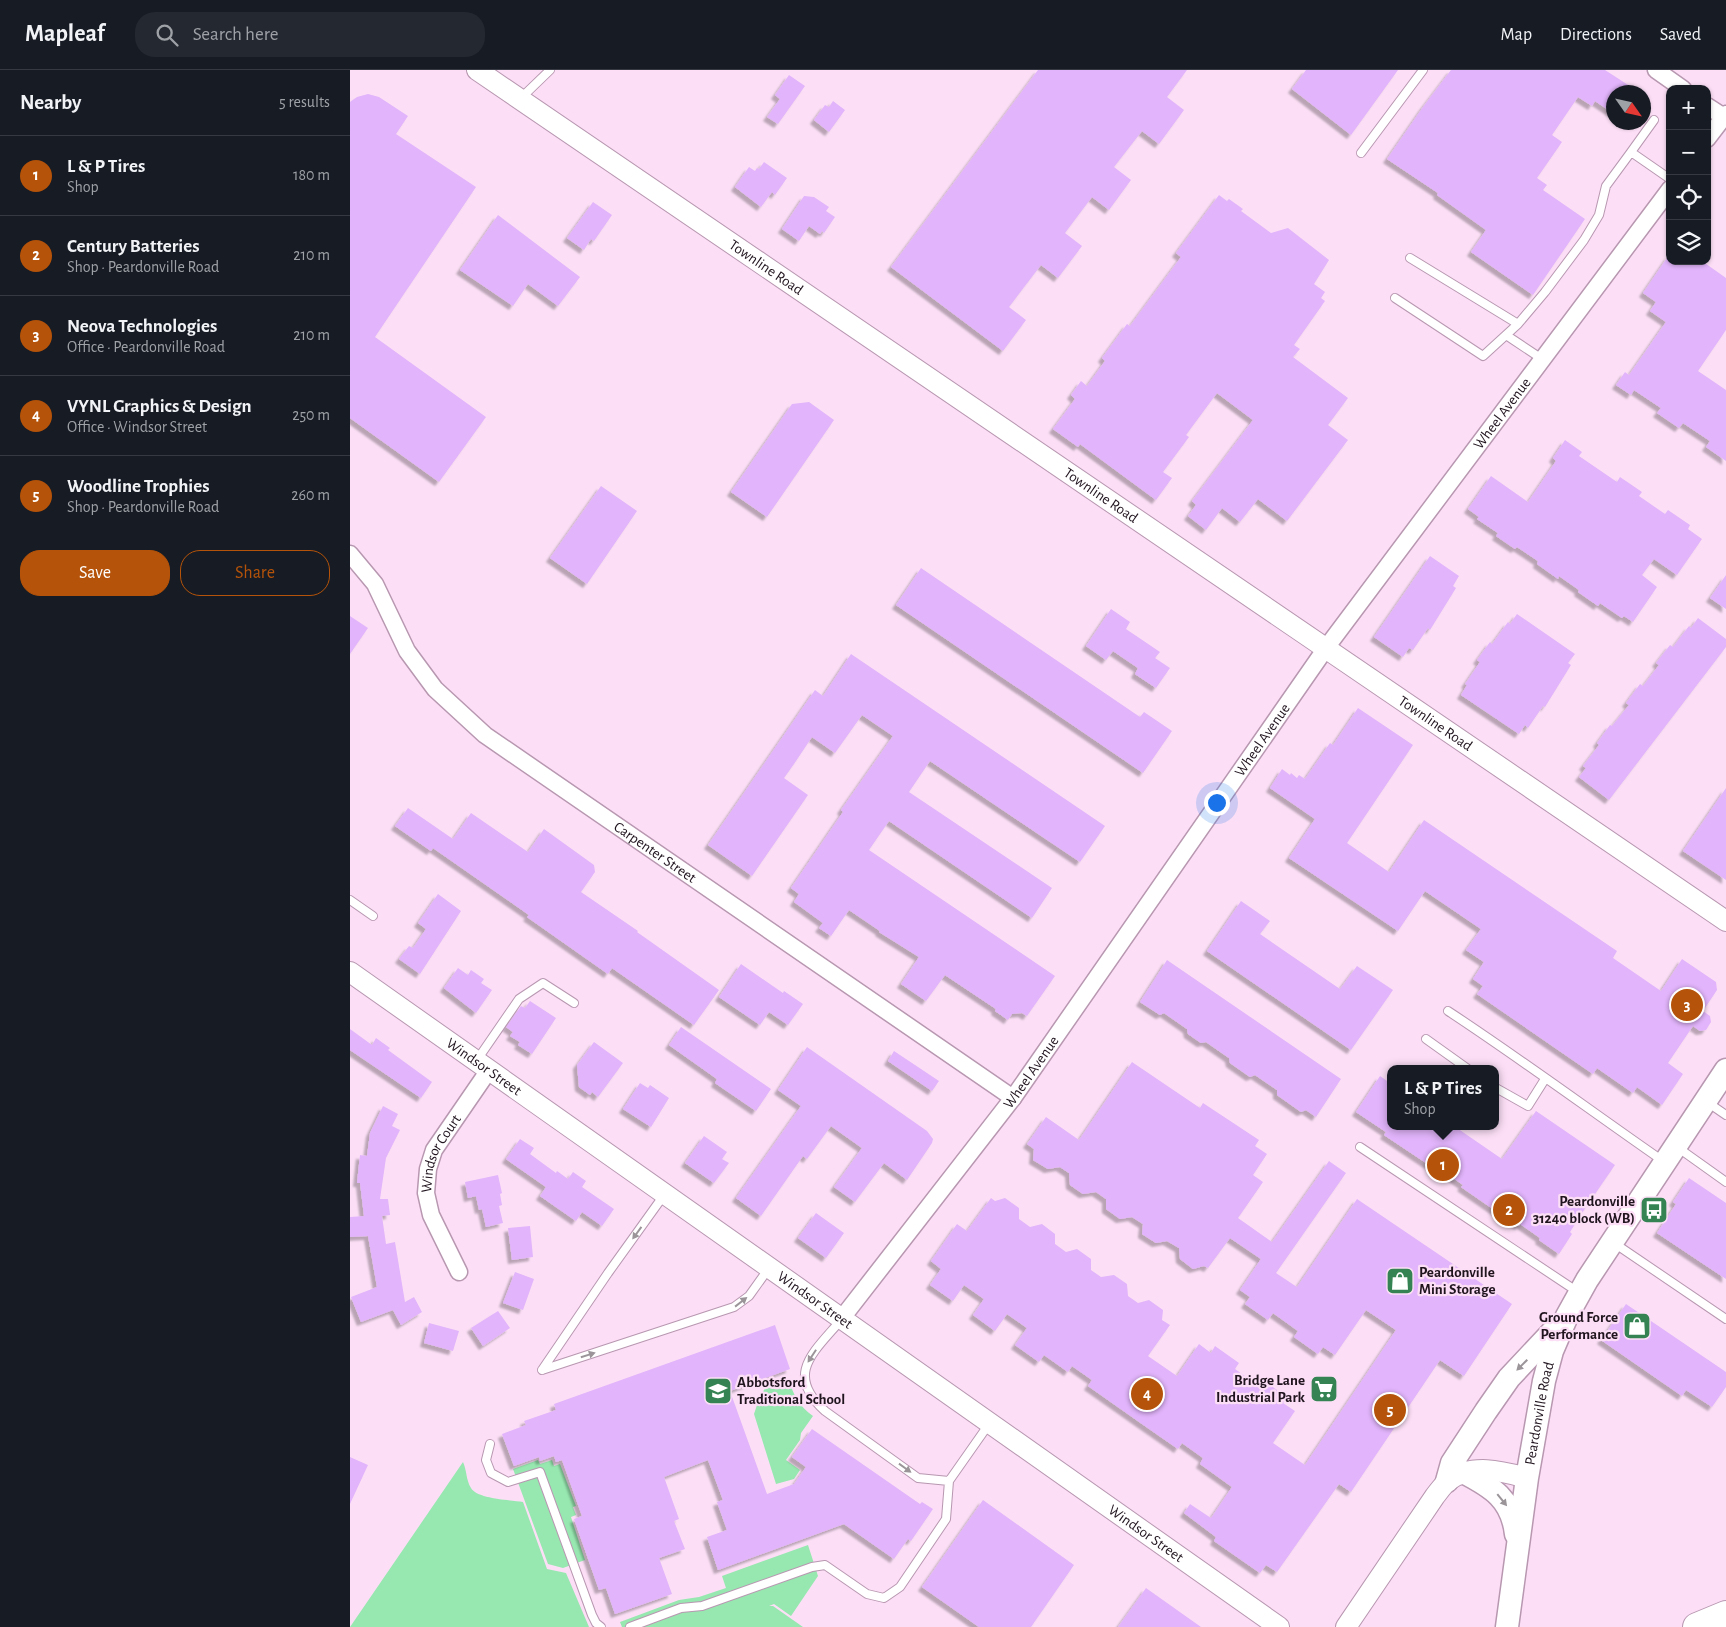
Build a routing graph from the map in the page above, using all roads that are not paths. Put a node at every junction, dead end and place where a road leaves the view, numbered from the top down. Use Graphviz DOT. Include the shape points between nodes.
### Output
graph roads {
  1 [pos="478,70"];
  2 [pos="550,70"];
  3 [pos="1423,70"];
  4 [pos="1656,70"];
  5 [pos="1677,85"];
  6 [pos="520,100"];
  7 [pos="1711,108"];
  8 [pos="1725,116"];
  9 [pos="1654,120"];
  10 [pos="1711,134"];
  11 [pos="1631,152"];
  12 [pos="1361,153"];
  13 [pos="1666,175"];
  14 [pos="1666,194"];
  15 [pos="1410,258"];
  16 [pos="1395,298"];
  17 [pos="1518,324"];
  18 [pos="1506,335"];
  19 [pos="1542,359"];
  20 [pos="350,554"];
  21 [pos="1326,648"];
  22 [pos="350,900"];
  23 [pos="373,916"];
  24 [pos="1726,921"];
  25 [pos="350,972"];
  26 [pos="574,1003"];
  27 [pos="1448,1011"];
  28 [pos="1426,1039"];
  29 [pos="1462,1065"];
  30 [pos="482,1066"];
  31 [pos="1726,1070"];
  32 [pos="1545,1079"];
  33 [pos="1499,1092"];
  34 [pos="1013,1098"];
  35 [pos="1706,1101"];
  36 [pos="1726,1115"];
  37 [pos="1360,1147"];
  38 [pos="1670,1154"];
  39 [pos="1726,1182"];
  40 [pos="665,1194"];
  41 [pos="1612,1241"];
  42 [pos="770,1267"];
  43 [pos="458,1272"];
  44 [pos="1580,1293"];
  45 [pos="1567,1316"];
  46 [pos="842,1318"];
  47 [pos="1726,1319"];
  48 [pos="990,1422"];
  49 [pos="490,1444"];
  50 [pos="1455,1477"];
  51 [pos="1527,1478"];
  52 [pos="949,1481"];
  53 [pos="1518,1550"];
  54 [pos="1726,1615"];
  55 [pos="1274,1625"];
  56 [pos="601,1627"];
  57 [pos="630,1627"];
  58 [pos="1346,1627"];
  59 [pos="1507,1627"];
  60 [pos="1697,1627"];
  1 -- 6 [label="street, Townline Road"];
  2 -- 6 [label="lane"];
  3 -- 12 [label="lane"];
  4 -- 5 [label="street"];
  6 -- 21 [label="street, Townline Road"];
  7 -- 8 [label="street"];
  8 -- 10 [label="street"];
  9 -- 11 [label="lane"];
  11 -- 13 [label="lane"];
  11 -- 17 [label="lane" via="1606,186 1598,215 1584,240"];
  14 -- 19 [label="street, Wheel Avenue"];
  15 -- 17 [label="lane"];
  16 -- 18 [label="lane" via="1483,356"];
  17 -- 18 [label="lane"];
  18 -- 19 [label="lane"];
  19 -- 21 [label="street, Wheel Avenue"];
  20 -- 34 [label="street, Carpenter Street" via="375,584 407,651 435,689 485,735"];
  21 -- 24 [label="street, Townline Road"];
  21 -- 34 [label="street, Wheel Avenue"];
  22 -- 23 [label="lane"];
  25 -- 30 [label="street, Windsor Street"];
  26 -- 30 [label="lane" via="543,983 519,999"];
  27 -- 32 [label="lane"];
  28 -- 29 [label="lane"];
  30 -- 40 [label="street, Windsor Street"];
  30 -- 43 [label="street, Windsor Court" via="434,1150 428,1169 426,1193 431,1215"];
  31 -- 35 [label="main road, Peardonville Road"];
  32 -- 33 [label="lane" via="1528,1106"];
  32 -- 38 [label="lane"];
  34 -- 46 [label="street, Wheel Avenue"];
  35 -- 36 [label="lane"];
  35 -- 38 [label="main road, Peardonville Road"];
  37 -- 44 [label="lane"];
  38 -- 39 [label="lane"];
  38 -- 41 [label="main road, Peardonville Road"];
  40 -- 42 [label="street, Windsor Street"];
  40 -- 42 [label="lane, one-way" via="542,1370 734,1307 749,1296"];
  41 -- 44 [label="main road, Peardonville Road"];
  41 -- 47 [label="lane"];
  42 -- 46 [label="street, Windsor Street"];
  44 -- 45 [label="main road, Peardonville Road"];
  45 -- 50 [label="main road, one-way" via="1510,1378 1452,1463"];
  45 -- 51 [label="main road, Peardonville Road" via="1544,1381"];
  46 -- 48 [label="street, Windsor Street"];
  46 -- 52 [label="lane, one-way" via="810,1358 804,1374 806,1389 825,1411 918,1478"];
  48 -- 52 [label="lane"];
  48 -- 55 [label="street, Windsor Street"];
  49 -- 56 [label="lane" via="486,1460 491,1473 508,1482 540,1472 592,1615"];
  50 -- 51 [label="street, Peardonville Road" via="1480,1469"];
  50 -- 53 [label="main road, one-way" via="1489,1486 1499,1495 1515,1525"];
  50 -- 58 [label="street"];
  51 -- 53 [label="main road, Peardonville Road"];
  52 -- 57 [label="lane" via="946,1519 900,1587 884,1598 867,1594 825,1565"];
  53 -- 59 [label="main road, Peardonville Road"];
  54 -- 60 [label="highway"];
}
